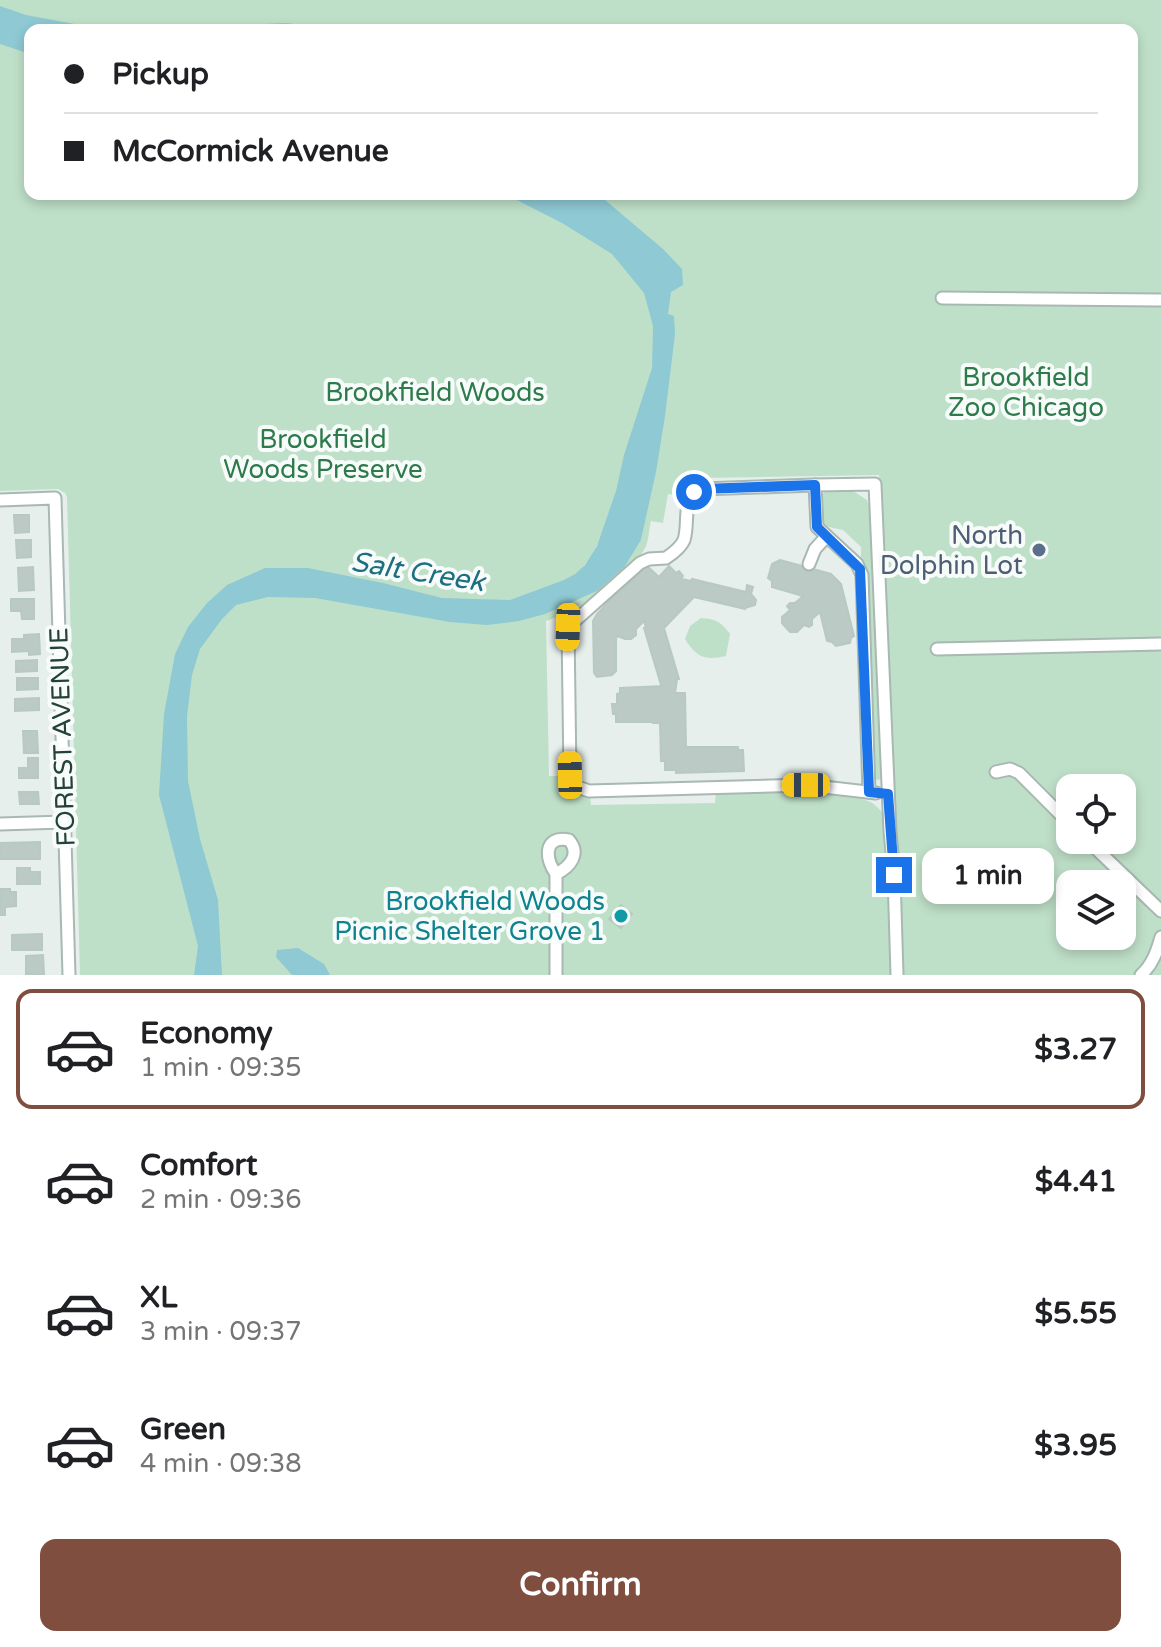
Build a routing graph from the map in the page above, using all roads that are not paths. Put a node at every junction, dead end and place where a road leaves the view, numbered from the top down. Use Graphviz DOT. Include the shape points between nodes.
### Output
graph roads {
  1 [pos="942,298"];
  2 [pos="1161,300"];
  3 [pos="815,485"];
  4 [pos="0,500"];
  5 [pos="826,537"];
  6 [pos="809,564"];
  7 [pos="1161,644"];
  8 [pos="937,649"];
  9 [pos="996,772"];
  10 [pos="869,792"];
  11 [pos="888,794"];
  12 [pos="1056,810"];
  13 [pos="64,822"];
  14 [pos="0,824"];
  15 [pos="1102,854"];
  16 [pos="556,874"];
  17 [pos="1161,911"];
  18 [pos="1161,937"];
  19 [pos="69,975"];
  20 [pos="556,975"];
  21 [pos="897,975"];
  22 [pos="1141,975"];
  1 -- 2 [label="street"];
  3 -- 5 [label="street" via="817,527"];
  3 -- 10 [label="street" via="694,492 683,542 666,558 640,563 568,627 570,775 575,786 589,791 806,785"];
  3 -- 11 [label="street" via="875,484"];
  4 -- 13 [label="street, FOREST AVENUE" via="55,498"];
  5 -- 6 [label="street"];
  5 -- 10 [label="street" via="862,575"];
  7 -- 8 [label="street"];
  9 -- 12 [label="street" via="1019,773"];
  10 -- 11 [label="street"];
  11 -- 21 [label="street"];
  13 -- 14 [label="street"];
  13 -- 19 [label="street, FOREST AVENUE"];
  15 -- 17 [label="street"];
  16 -- 20 [label="street"];
  18 -- 22 [label="street"];
}
